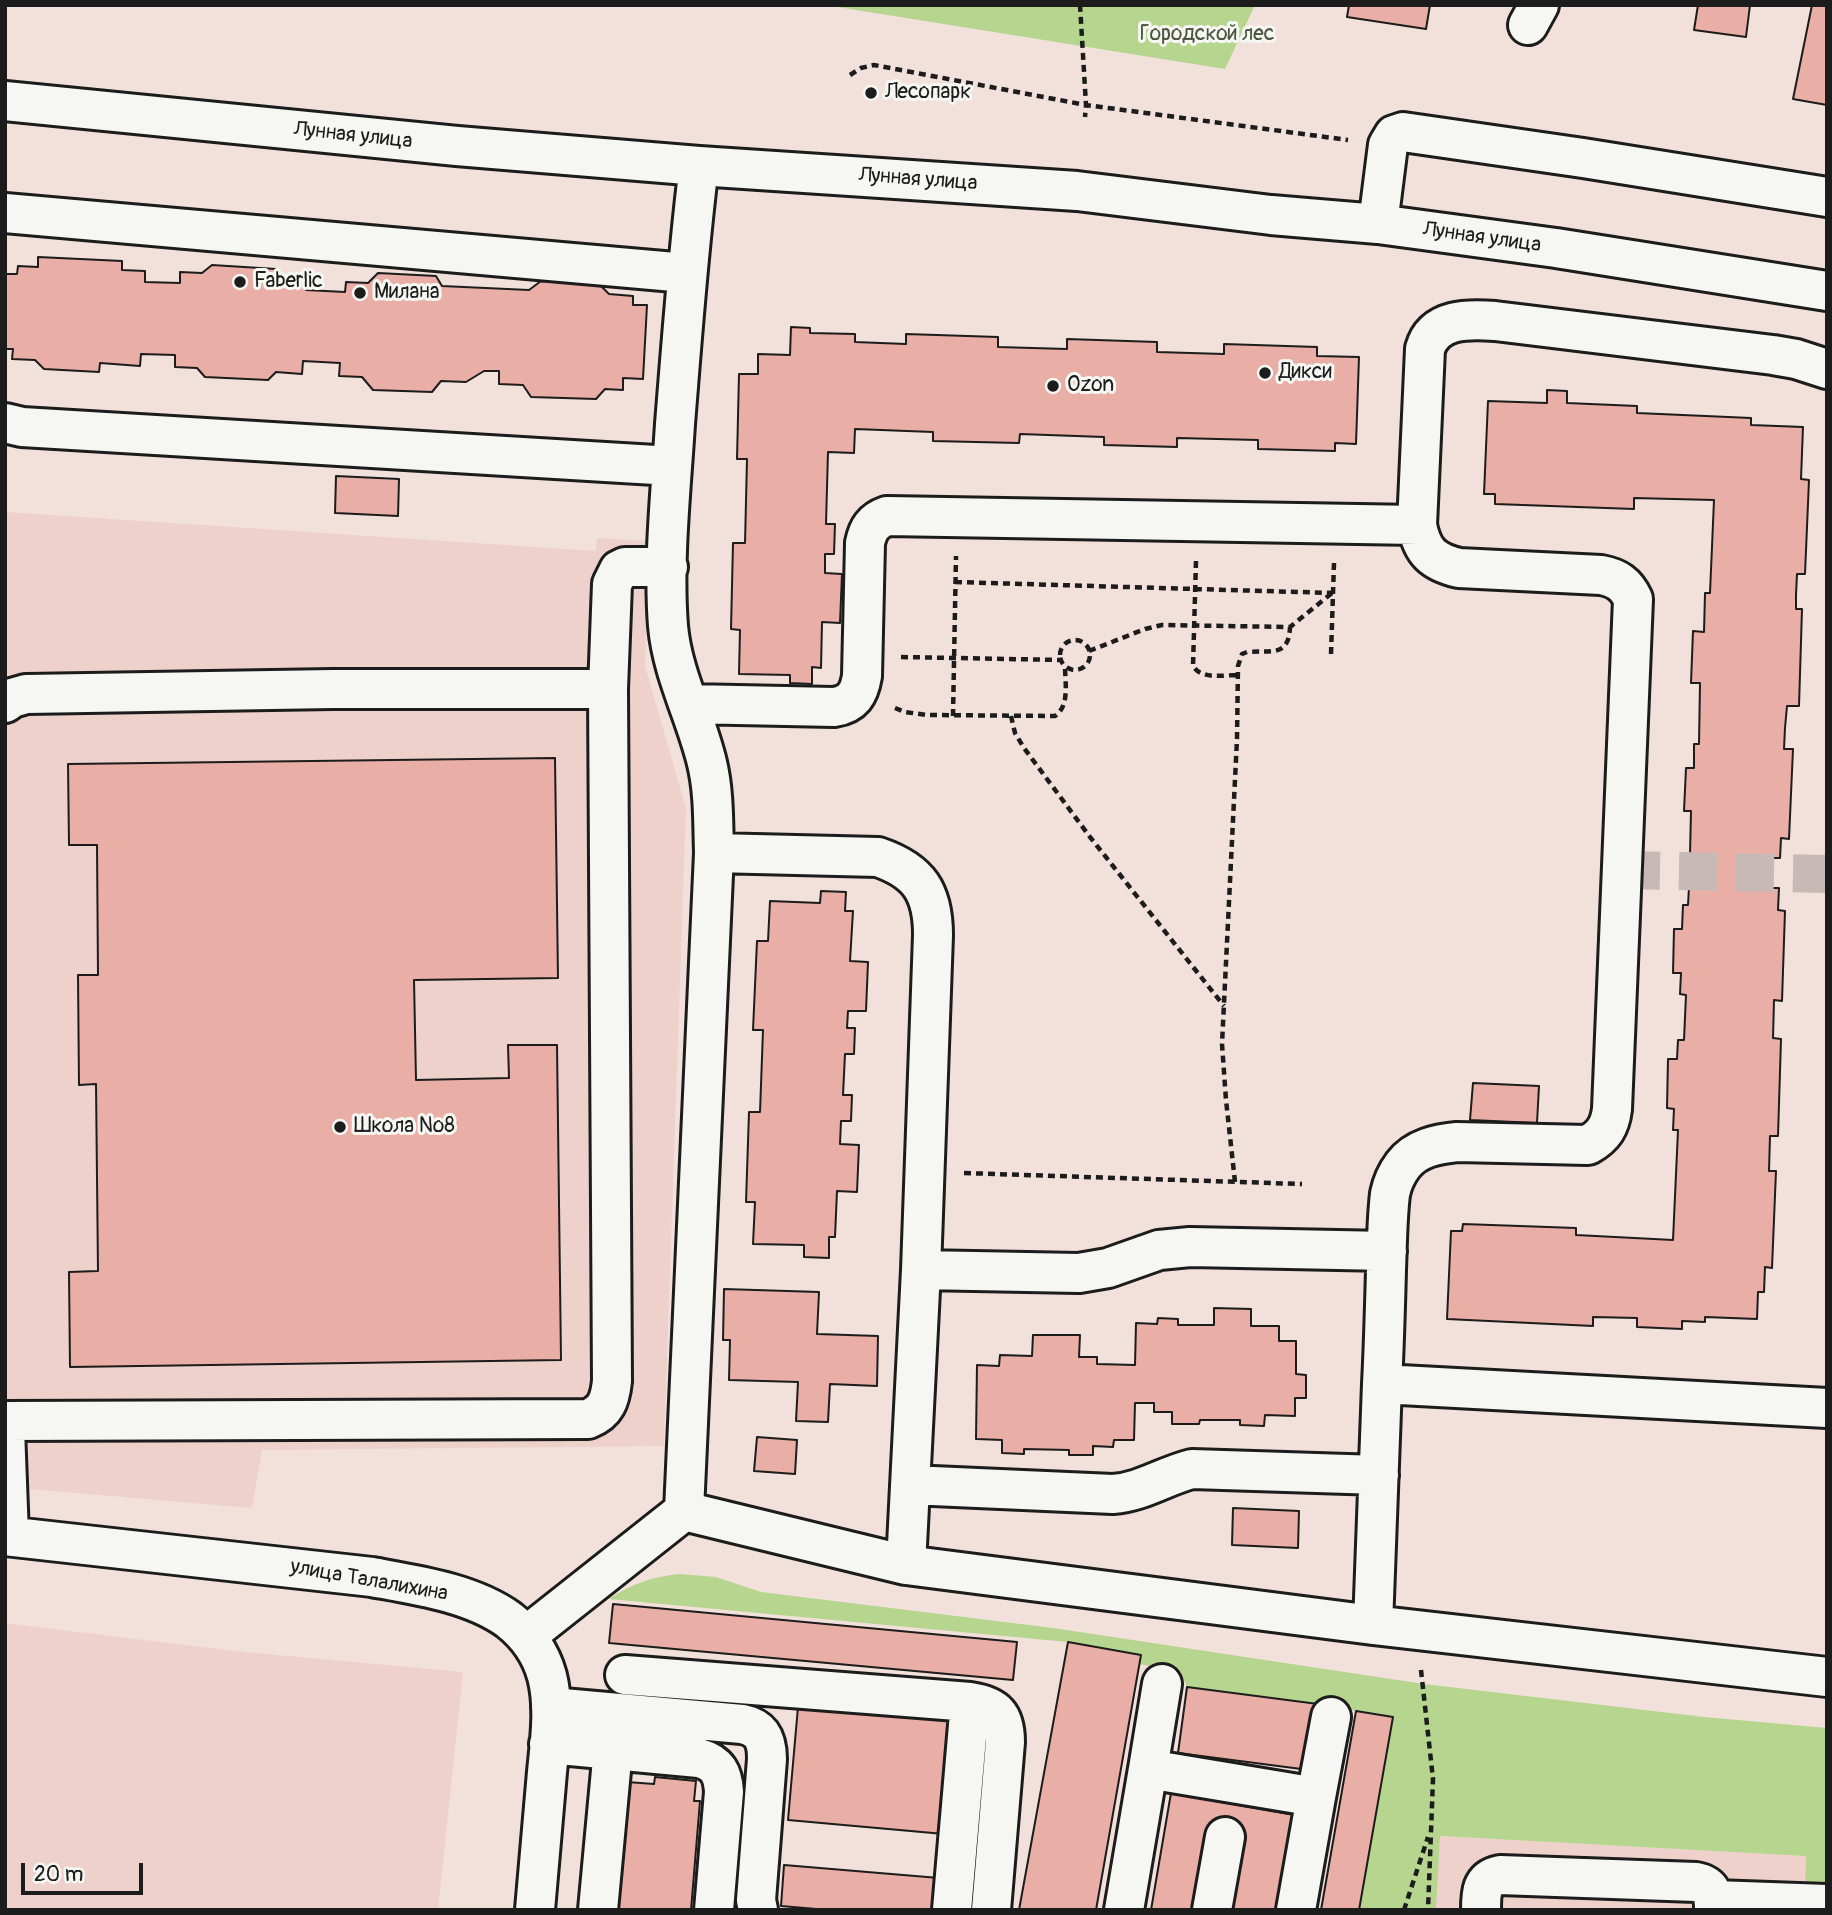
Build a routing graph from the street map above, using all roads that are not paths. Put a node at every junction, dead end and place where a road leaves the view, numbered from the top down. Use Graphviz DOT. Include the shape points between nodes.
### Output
graph roads {
  1 [pos="5,101"];
  2 [pos="699,166"];
  3 [pos="1827,197"];
  4 [pos="5,213"];
  5 [pos="1378,224"];
  6 [pos="687,273"];
  7 [pos="1827,291"];
  8 [pos="1827,369"];
  9 [pos="5,423"];
  10 [pos="672,466"];
  11 [pos="1417,525"];
  12 [pos="668,566"];
  13 [pos="608,689"];
  14 [pos="5,703"];
  15 [pos="689,704"];
  16 [pos="714,853"];
  17 [pos="1387,1251"];
  18 [pos="921,1270"];
  19 [pos="1382,1384"];
  20 [pos="1827,1408"];
  21 [pos="5,1422"];
  22 [pos="5,1429"];
  23 [pos="1379,1475"];
  24 [pos="910,1485"];
  25 [pos="684,1511"];
  26 [pos="7,1536"];
  27 [pos="906,1565"];
  28 [pos="1373,1625"];
  29 [pos="526,1636"];
  30 [pos="625,1675"];
  31 [pos="1827,1677"];
  32 [pos="1162,1684"];
  33 [pos="970,1702"];
  34 [pos="551,1707"];
  35 [pos="1331,1717"];
  36 [pos="549,1744"];
  37 [pos="613,1749"];
  38 [pos="1148,1769"];
  39 [pos="1316,1797"];
  40 [pos="1225,1837"];
  41 [pos="1714,1905"];
  42 [pos="1827,1905"];
  43 [pos="535,1910"];
  44 [pos="598,1910"];
  45 [pos="715,1910"];
  46 [pos="758,1910"];
  47 [pos="952,1910"];
  48 [pos="991,1910"];
  49 [pos="1124,1910"];
  50 [pos="1212,1910"];
  51 [pos="1296,1910"];
  52 [pos="1481,1910"];
  1 -- 2 [label="street, Лунная улица"];
  2 -- 5 [label="street, Лунная улица" via="1077,191"];
  2 -- 6 [label="street"];
  3 -- 5 [label="street" via="1410,132 1394,135 1388,145"];
  4 -- 6 [label="street"];
  5 -- 7 [label="street, Лунная улица"];
  6 -- 10 [label="street"];
  8 -- 11 [label="street" via="1773,355 1495,321 1444,325 1425,349"];
  9 -- 10 [label="street"];
  10 -- 12 [label="street"];
  11 -- 15 [label="street" via="887,516 872,525 865,543 861,673 852,701 834,707"];
  11 -- 17 [label="street" via="1426,551 1446,565 1613,577 1628,589 1634,609 1611,1121 1605,1132 1588,1144 1457,1142 1414,1154 1395,1178"];
  12 -- 13 [label="street" via="625,567 615,576"];
  12 -- 15 [label="street" via="670,642"];
  13 -- 14 [label="street" via="26,694"];
  13 -- 21 [label="street" via="612,1381 603,1410 597,1416 576,1419"];
  15 -- 16 [label="street" via="713,796"];
  16 -- 18 [label="street" via="878,857 905,869 925,890 933,918"];
  16 -- 25 [label="street"];
  17 -- 18 [label="street" via="1190,1247 1159,1250 1079,1273"];
  17 -- 19 [label="street"];
  18 -- 24 [label="street"];
  19 -- 20 [label="street"];
  19 -- 23 [label="street"];
  22 -- 26 [label="street"];
  23 -- 24 [label="street" via="1192,1469 1134,1492 1113,1494"];
  23 -- 28 [label="street"];
  24 -- 27 [label="street"];
  25 -- 27 [label="street"];
  25 -- 29 [label="street"];
  26 -- 29 [label="street, улица Талалихина" via="397,1581 473,1602 507,1619"];
  27 -- 28 [label="street"];
  28 -- 31 [label="street"];
  29 -- 34 [label="street, улица Талалихина" via="547,1675"];
  30 -- 33 [label="street"];
  32 -- 38 [label="street"];
  33 -- 47 [label="street"];
  33 -- 48 [label="street" via="992,1707 1005,1730"];
  34 -- 36 [label="street, улица Талалихина"];
  34 -- 46 [label="street" via="742,1724 760,1731 767,1759"];
  35 -- 39 [label="street"];
  36 -- 37 [label="street"];
  36 -- 43 [label="street, улица Талалихина"];
  37 -- 44 [label="street"];
  37 -- 45 [label="street" via="699,1758 721,1772"];
  38 -- 39 [label="street"];
  38 -- 49 [label="street"];
  39 -- 51 [label="street"];
  40 -- 50 [label="street"];
  41 -- 42 [label="street"];
  41 -- 52 [label="street" via="1714,1895 1696,1882 1500,1875 1485,1882"];
}
